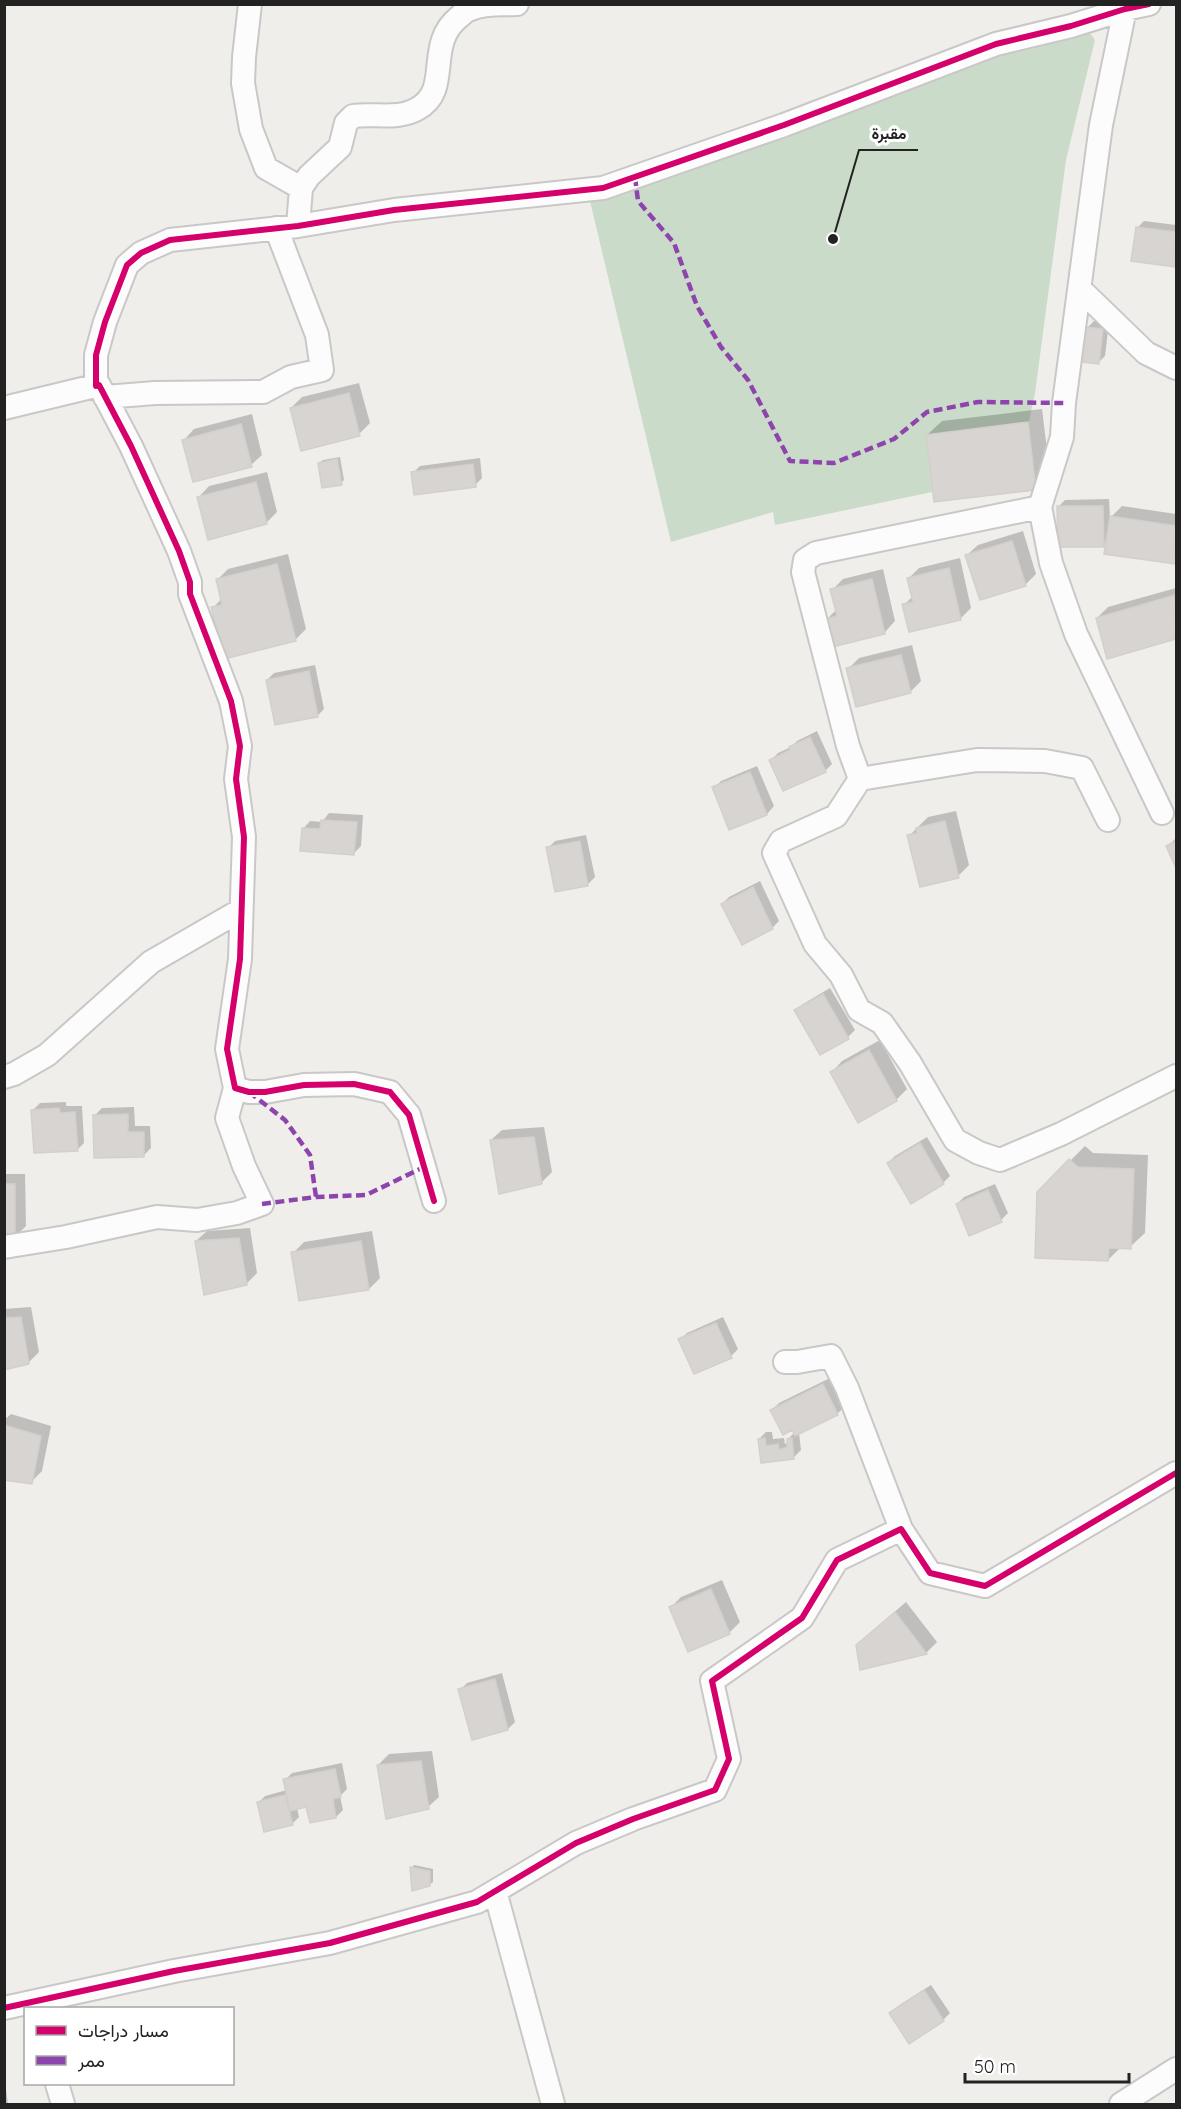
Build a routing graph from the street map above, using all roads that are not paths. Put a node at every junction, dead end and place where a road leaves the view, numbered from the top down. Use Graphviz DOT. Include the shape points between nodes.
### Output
graph roads {
  1 [pos="250,4"];
  2 [pos="517,4"];
  3 [pos="1149,4"];
  4 [pos="1127,7"];
  5 [pos="301,188"];
  6 [pos="287,227"];
  7 [pos="1080,289"];
  8 [pos="1176,368"];
  9 [pos="102,391"];
  10 [pos="4,408"];
  11 [pos="1040,507"];
  12 [pos="860,779"];
  13 [pos="1162,813"];
  14 [pos="1108,820"];
  15 [pos="241,910"];
  16 [pos="1176,1076"];
  17 [pos="4,1077"];
  18 [pos="235,1088"];
  19 [pos="434,1201"];
  20 [pos="4,1247"];
  21 [pos="785,1362"];
  22 [pos="1176,1473"];
  23 [pos="901,1529"];
  24 [pos="495,1891"];
  25 [pos="35,2004"];
  26 [pos="4,2008"];
  27 [pos="1176,2069"];
  28 [pos="57,2085"];
  29 [pos="63,2104"];
  30 [pos="553,2104"];
  31 [pos="1121,2104"];
  1 -- 5 [label="street" via="243,83 251,129 266,168"];
  2 -- 5 [label="street" via="469,9 453,21 443,38 437,87 429,102 398,115 353,116 346,123 340,147"];
  3 -- 4 [label="street"];
  4 -- 6 [label="street" via="1071,26 996,44 603,188 394,210"];
  4 -- 7 [label="street" via="1101,124"];
  5 -- 6 [label="street"];
  6 -- 9 [label="street" via="170,240 141,253 127,265 96,355 96,386"];
  6 -- 9 [label="street" via="317,334 321,370 291,377 263,392"];
  7 -- 8 [label="street" via="1146,353"];
  7 -- 11 [label="street" via="1062,437"];
  9 -- 10 [label="street"];
  9 -- 15 [label="street" via="179,551 190,594 231,701 240,746 237,779 244,837"];
  11 -- 12 [label="street" via="816,552 805,560 803,572"];
  11 -- 13 [label="street" via="1051,563 1076,634"];
  12 -- 14 [label="street" via="977,760 1045,761 1082,768"];
  12 -- 16 [label="street" via="836,816 781,841 774,853 815,944 841,975 859,1010 882,1023 955,1140 999,1160 1061,1134"];
  15 -- 17 [label="street" via="151,962 46,1055"];
  15 -- 18 [label="street" via="240,959 227,1049"];
  18 -- 19 [label="street" via="265,1092 304,1085 354,1084 390,1092 409,1115"];
  18 -- 20 [label="street" via="227,1118 262,1204 207,1219 157,1217"];
  21 -- 23 [label="street" via="831,1356"];
  22 -- 23 [label="street" via="985,1587 930,1573"];
  23 -- 24 [label="street" via="837,1560 802,1618 712,1681 729,1759 715,1790 576,1843"];
  24 -- 25 [label="street" via="477,1902 330,1942 174,1971"];
  24 -- 30 [label="street"];
  25 -- 26 [label="street"];
  27 -- 31 [label="street"];
  28 -- 29 [label="street"];
}
